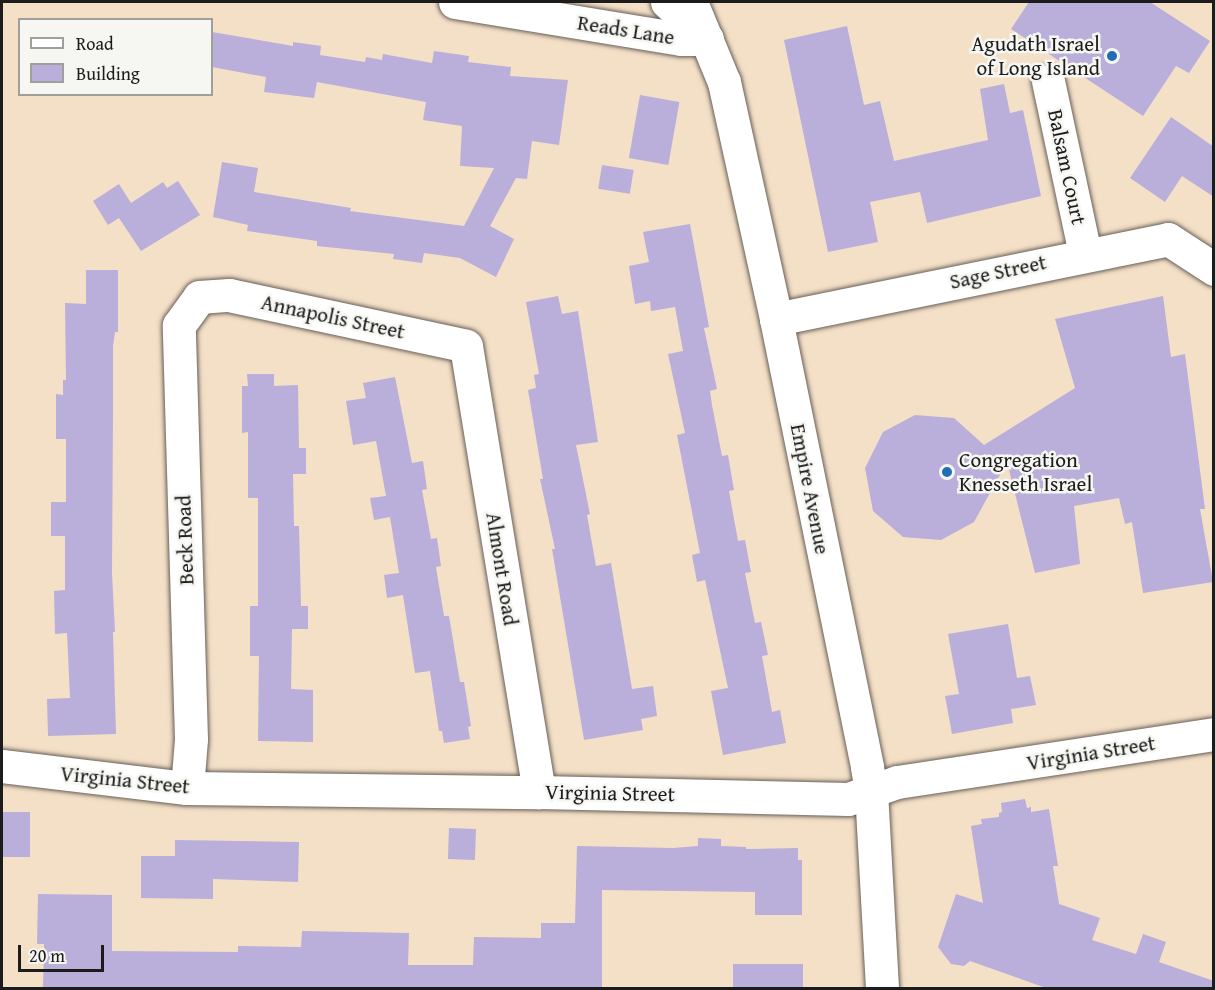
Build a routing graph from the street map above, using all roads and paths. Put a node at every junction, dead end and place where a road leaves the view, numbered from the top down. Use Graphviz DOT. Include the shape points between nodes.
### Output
graph roads {
  1 [pos="455,2"];
  2 [pos="667,2"];
  3 [pos="691,2"];
  4 [pos="708,39"];
  5 [pos="1048,81"];
  6 [pos="1085,254"];
  7 [pos="1214,268"];
  8 [pos="199,297"];
  9 [pos="776,320"];
  10 [pos="466,346"];
  11 [pos="1214,734"];
  12 [pos="2,766"];
  13 [pos="187,788"];
  14 [pos="871,791"];
  15 [pos="539,792"];
  16 [pos="884,988"];
  1 -- 4 [label="street, Reads Lane" via="681,39"];
  2 -- 4 [label="street, Reads Lane"];
  3 -- 4 [label="street, Empire Avenue"];
  4 -- 9 [label="street, Empire Avenue" via="724,82"];
  5 -- 6 [label="street, Balsam Court"];
  6 -- 7 [label="street, Sage Street" via="1168,239"];
  6 -- 9 [label="street, Sage Street"];
  8 -- 10 [label="street, Annapolis Street" via="229,295"];
  8 -- 13 [label="street, Beck Road" via="179,325 191,739"];
  9 -- 14 [label="street, Empire Avenue"];
  10 -- 15 [label="street, Almont Road"];
  11 -- 14 [label="street, Virginia Street" via="897,782"];
  12 -- 13 [label="street, Virginia Street"];
  13 -- 15 [label="street, Virginia Street"];
  14 -- 15 [label="street, Virginia Street" via="848,799"];
  14 -- 16 [label="street, Empire Avenue"];
}
